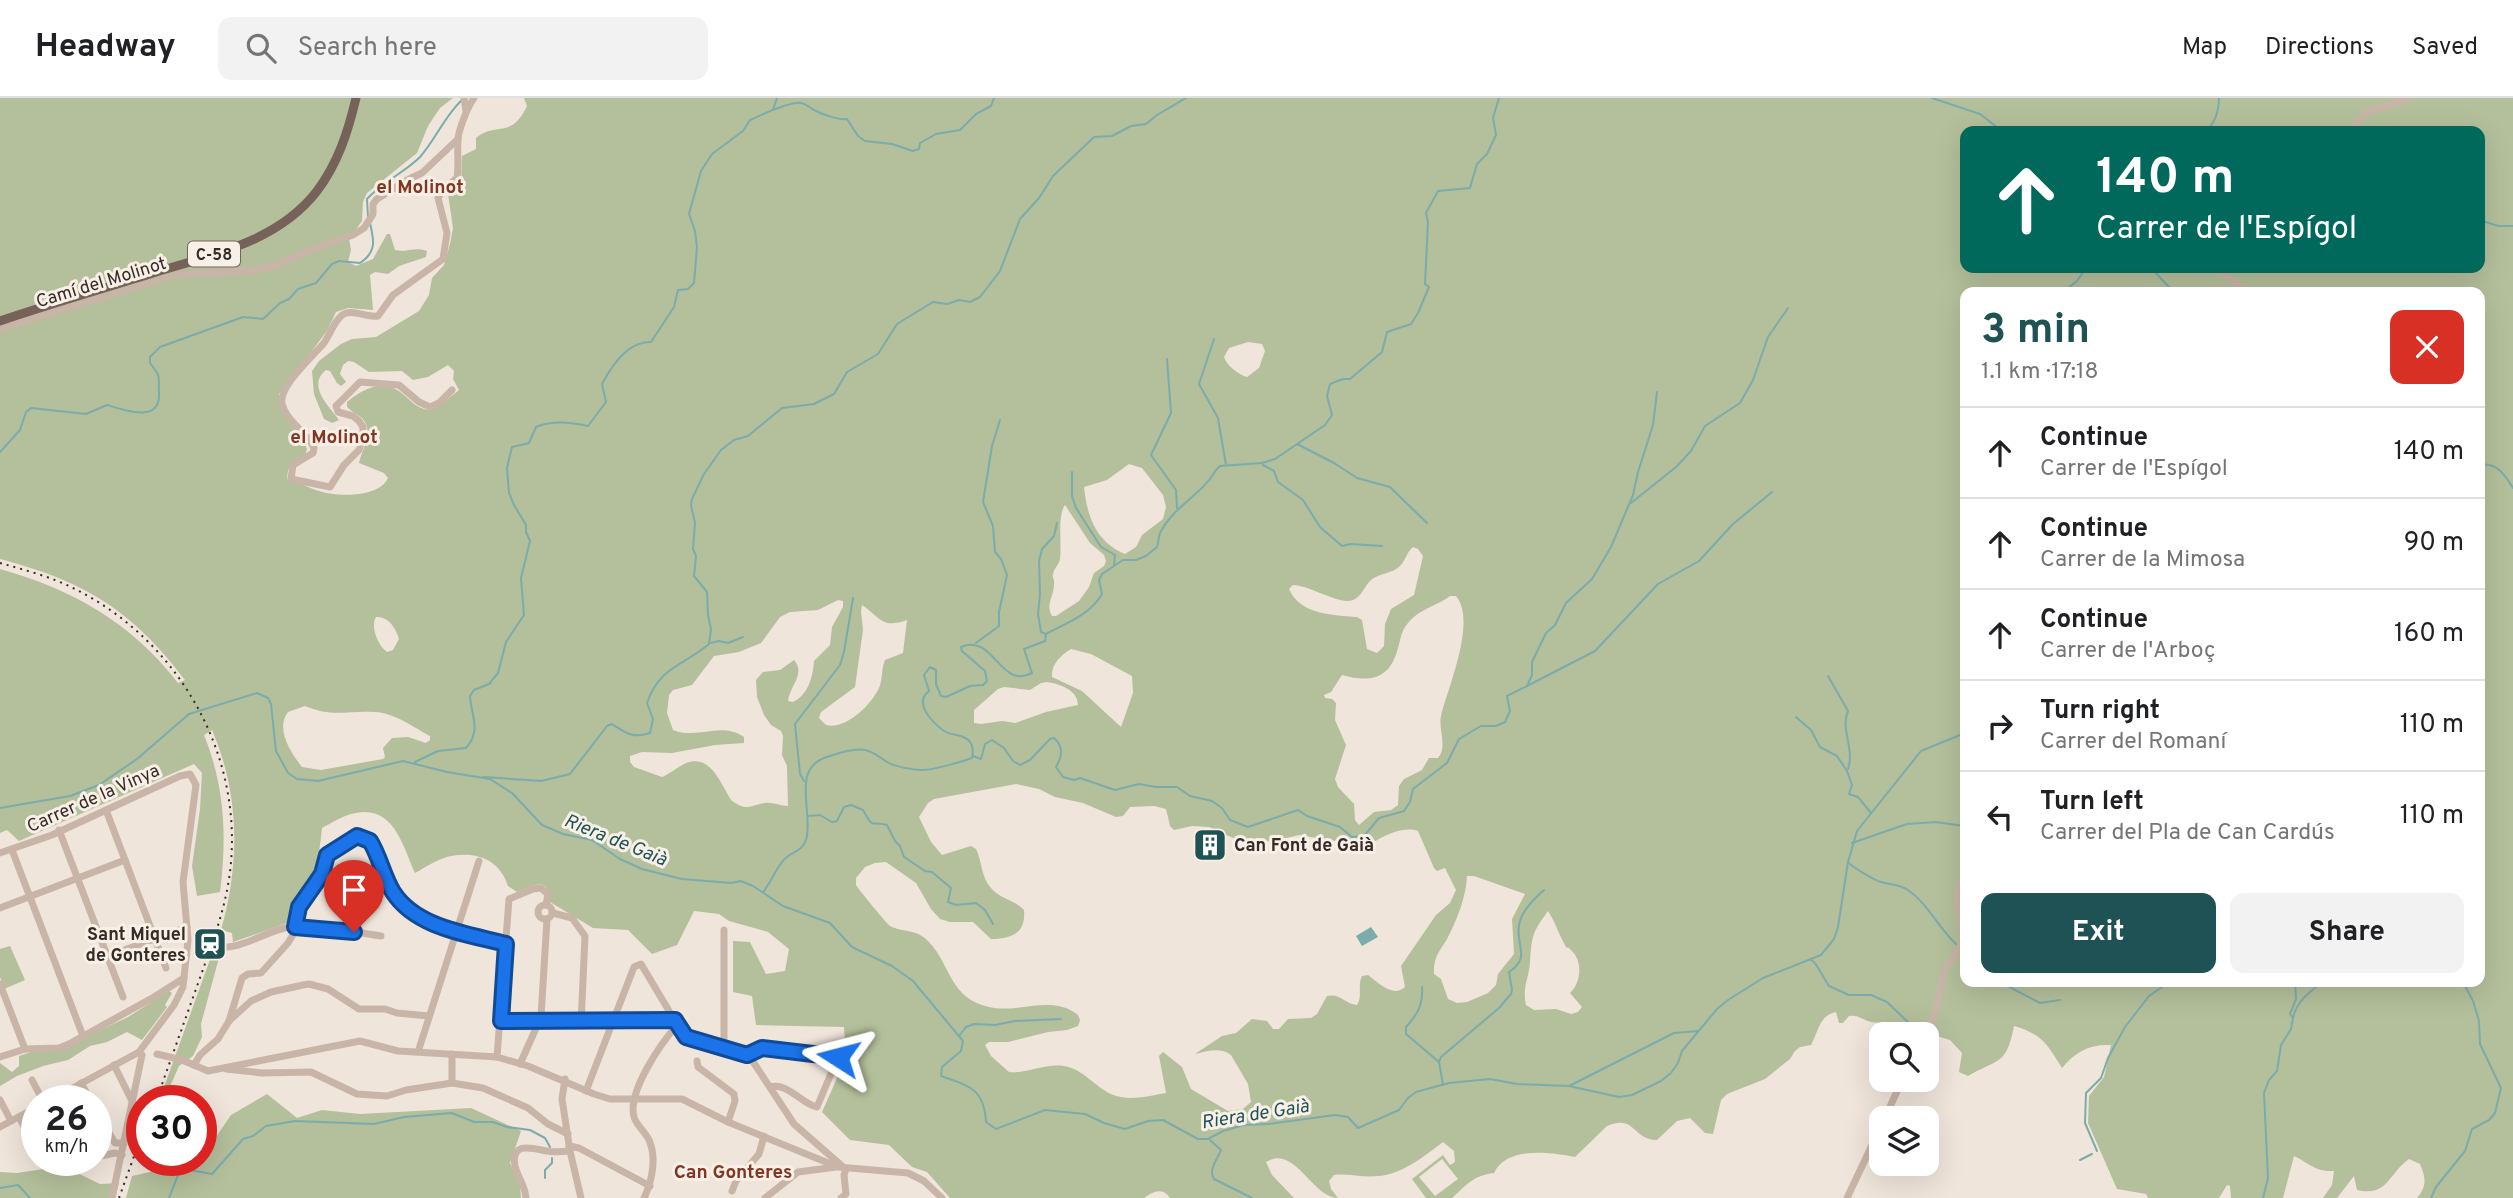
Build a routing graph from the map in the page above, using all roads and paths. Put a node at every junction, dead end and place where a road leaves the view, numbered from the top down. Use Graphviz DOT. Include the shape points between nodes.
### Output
graph roads {
  1 [pos="354,98"];
  2 [pos="464,98"];
  3 [pos="474,98"];
  4 [pos="2409,98"];
  5 [pos="467,112"];
  6 [pos="2354,126"];
  7 [pos="458,139"];
  8 [pos="2222,273"];
  9 [pos="2239,287"];
  10 [pos="0,319"];
  11 [pos="0,329"];
  12 [pos="452,390"];
  13 [pos="106,810"];
  14 [pos="59,830"];
  15 [pos="12,850"];
  16 [pos="0,853"];
  17 [pos="125,860"];
  18 [pos="479,861"];
  19 [pos="78,878"];
  20 [pos="1960,883"];
  21 [pos="31,897"];
  22 [pos="545,905"];
  23 [pos="0,908"];
  24 [pos="550,916"];
  25 [pos="1960,918"];
  26 [pos="187,926"];
  27 [pos="295,927"];
  28 [pos="724,930"];
  29 [pos="457,931"];
  30 [pos="381,936"];
  31 [pos="154,938"];
  32 [pos="506,944"];
  33 [pos="1960,945"];
  34 [pos="217,947"];
  35 [pos="108,956"];
  36 [pos="166,968"];
  37 [pos="184,978"];
  38 [pos="1,987"];
  39 [pos="123,997"];
  40 [pos="429,1016"];
  41 [pos="675,1020"];
  42 [pos="229,1021"];
  43 [pos="501,1021"];
  44 [pos="540,1021"];
  45 [pos="613,1022"];
  46 [pos="1931,1022"];
  47 [pos="581,1023"];
  48 [pos="83,1036"];
  49 [pos="724,1048"];
  50 [pos="25,1049"];
  51 [pos="143,1051"];
  52 [pos="418,1052"];
  53 [pos="452,1054"];
  54 [pos="747,1055"];
  55 [pos="0,1057"];
  56 [pos="497,1057"];
  57 [pos="697,1061"];
  58 [pos="520,1064"];
  59 [pos="114,1065"];
  60 [pos="194,1065"];
  61 [pos="225,1069"];
  62 [pos="32,1080"];
  63 [pos="565,1080"];
  64 [pos="81,1083"];
  65 [pos="136,1083"];
  66 [pos="452,1083"];
  67 [pos="35,1085"];
  68 [pos="78,1085"];
  69 [pos="125,1086"];
  70 [pos="770,1087"];
  71 [pos="586,1091"];
  72 [pos="0,1100"];
  73 [pos="633,1100"];
  74 [pos="21,1116"];
  75 [pos="15,1119"];
  76 [pos="728,1122"];
  77 [pos="0,1127"];
  78 [pos="21,1127"];
  79 [pos="126,1132"];
  80 [pos="568,1134"];
  81 [pos="764,1136"];
  82 [pos="112,1138"];
  83 [pos="115,1143"];
  84 [pos="124,1143"];
  85 [pos="570,1148"];
  86 [pos="1869,1151"];
  87 [pos="118,1154"];
  88 [pos="112,1155"];
  89 [pos="842,1168"];
  90 [pos="650,1186"];
  91 [pos="732,1191"];
  92 [pos="112,1198"];
  93 [pos="526,1198"];
  94 [pos="581,1198"];
  95 [pos="644,1198"];
  96 [pos="765,1198"];
  97 [pos="841,1198"];
  98 [pos="942,1198"];
  99 [pos="1847,1198"];
  1 -- 10 [label="main road, C-58" via="344,142 331,170 312,197 276,228 228,250"];
  2 -- 5 [label="street"];
  3 -- 5 [label="street"];
  4 -- 6 [label="street" via="2366,114"];
  5 -- 7 [label="street"];
  7 -- 11 [label="street, Camí del Molinot" via="422,173 377,199 364,228 353,235 277,265 176,275"];
  7 -- 12 [label="street" via="458,175 438,198 447,223 443,259 397,291 378,316 351,313 341,317 283,395 287,415 314,447 313,453 292,465 291,479 330,487 359,450 361,424 338,412 336,406 360,382 399,385 430,407"];
  8 -- 9 [label="street"];
  13 -- 14 [label="street, Carrer de la Vinya"];
  13 -- 17 [label="street"];
  13 -- 26 [label="street, Carrer de la Vinya" via="190,774 195,794 183,882"];
  14 -- 15 [label="street, Carrer de la Vinya"];
  14 -- 19 [label="street"];
  15 -- 16 [label="street, Carrer de la Vinya"];
  15 -- 21 [label="street"];
  17 -- 19 [label="street"];
  17 -- 31 [label="street"];
  18 -- 29 [label="street"];
  19 -- 21 [label="street"];
  19 -- 35 [label="street"];
  20 -- 25 [label="street"];
  21 -- 23 [label="street"];
  21 -- 48 [label="street"];
  22 -- 24 [label="street" via="551,907"];
  22 -- 24 [label="street" via="539,908 540,918"];
  22 -- 32 [label="street" via="548,894 541,888 509,899"];
  24 -- 44 [label="street"];
  24 -- 47 [label="street" via="572,918 585,936"];
  26 -- 31 [label="street"];
  26 -- 37 [label="street"];
  27 -- 29 [label="street" via="299,907 322,874 327,855 357,836 370,841 389,885 406,907"];
  27 -- 30 [label="street"];
  27 -- 34 [label="street" via="235,946"];
  27 -- 42 [label="street" via="264,971 242,978"];
  28 -- 49 [label="street"];
  29 -- 32 [label="street"];
  29 -- 40 [label="street"];
  31 -- 35 [label="street"];
  31 -- 36 [label="street"];
  32 -- 43 [label="street"];
  33 -- 46 [label="street" via="1945,971"];
  35 -- 39 [label="street"];
  37 -- 48 [label="street"];
  37 -- 51 [label="street" via="179,996"];
  38 -- 50 [label="street"];
  40 -- 42 [label="street" via="359,1009 335,992 309,984 258,997"];
  40 -- 52 [label="street"];
  41 -- 45 [label="street"];
  41 -- 45 [label="street" via="641,964 634,967"];
  41 -- 49 [label="street" via="684,1036"];
  41 -- 73 [label="street"];
  42 -- 60 [label="street"];
  43 -- 44 [label="street"];
  43 -- 56 [label="street"];
  44 -- 47 [label="street"];
  44 -- 58 [label="street"];
  45 -- 47 [label="street"];
  45 -- 71 [label="street"];
  48 -- 50 [label="street" via="59,1048"];
  49 -- 54 [label="street"];
  50 -- 55 [label="street"];
  51 -- 59 [label="street"];
  51 -- 60 [label="street, bridge"];
  51 -- 65 [label="street"];
  52 -- 53 [label="street"];
  52 -- 61 [label="street" via="360,1041"];
  53 -- 56 [label="street"];
  53 -- 66 [label="street"];
  54 -- 70 [label="street"];
  54 -- 70 [label="street" via="762,1048 838,1057 817,1107 778,1086"];
  56 -- 58 [label="street"];
  57 -- 76 [label="street" via="698,1067 734,1094"];
  58 -- 63 [label="street"];
  59 -- 64 [label="street"];
  59 -- 69 [label="street"];
  60 -- 61 [label="street" via="208,1071"];
  61 -- 66 [label="street" via="311,1072 357,1094 387,1096"];
  62 -- 67 [label="street"];
  63 -- 71 [label="street"];
  63 -- 80 [label="street" via="562,1099"];
  64 -- 68 [label="street"];
  65 -- 69 [label="street"];
  66 -- 80 [label="street" via="490,1090"];
  70 -- 89 [label="street" via="794,1124"];
  71 -- 73 [label="street"];
  72 -- 75 [label="street"];
  73 -- 76 [label="street" via="682,1099"];
  73 -- 90 [label="street" via="634,1118 650,1143"];
  74 -- 75 [label="street"];
  75 -- 77 [label="street"];
  75 -- 78 [label="street"];
  76 -- 81 [label="street"];
  79 -- 84 [label="street"];
  80 -- 85 [label="street"];
  81 -- 89 [label="street"];
  81 -- 91 [label="street" via="759,1154"];
  82 -- 83 [label="street"];
  83 -- 84 [label="street"];
  83 -- 87 [label="street"];
  84 -- 87 [label="street"];
  85 -- 90 [label="street" via="579,1148"];
  85 -- 93 [label="street" via="549,1152 526,1147 519,1151 515,1166"];
  85 -- 94 [label="street"];
  86 -- 99 [label="street"];
  87 -- 88 [label="street"];
  87 -- 92 [label="street"];
  89 -- 96 [label="street" via="798,1172"];
  89 -- 97 [label="street" via="846,1194"];
  89 -- 98 [label="street" via="908,1173"];
  90 -- 95 [label="street"];
}
